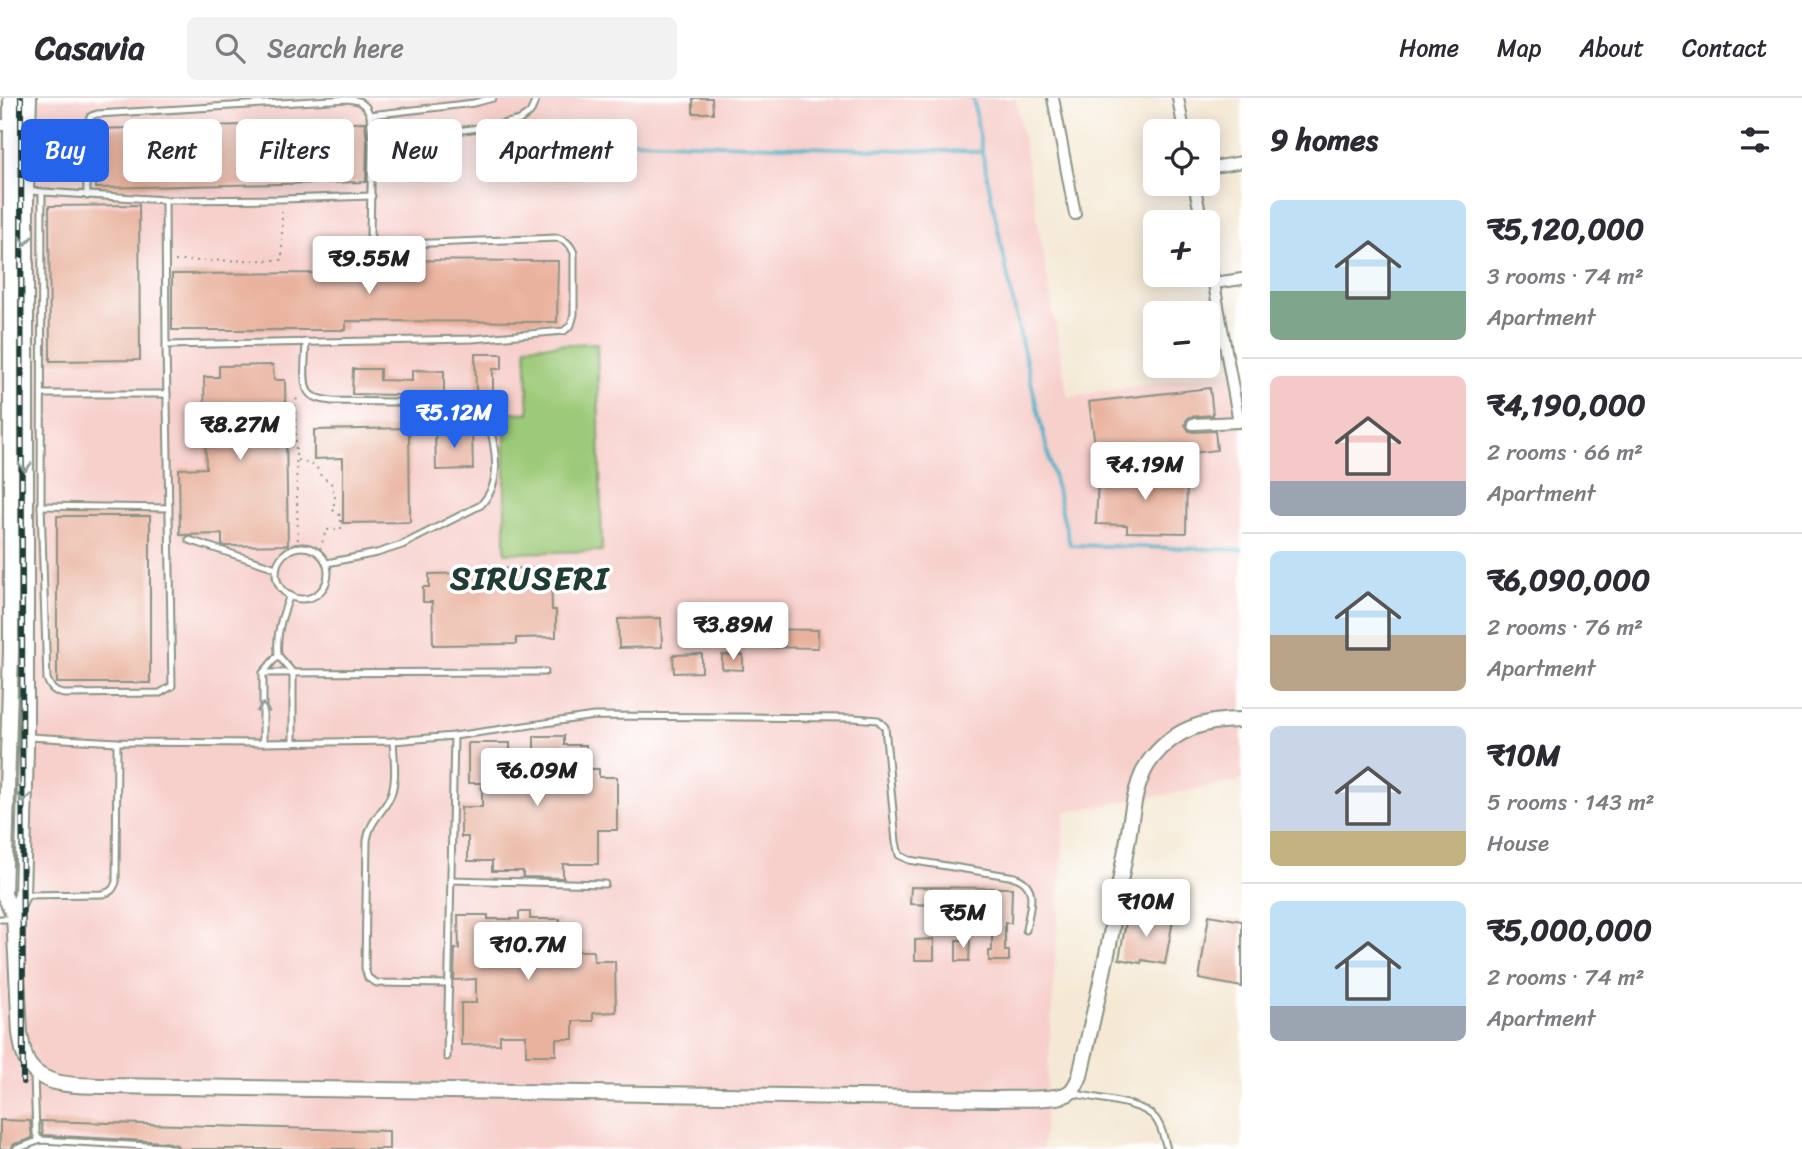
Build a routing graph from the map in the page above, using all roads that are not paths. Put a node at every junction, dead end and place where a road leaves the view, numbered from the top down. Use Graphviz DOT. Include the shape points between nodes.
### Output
graph roads {
  1 [pos="11,98"];
  2 [pos="29,98"];
  3 [pos="493,98"];
  4 [pos="535,98"];
  5 [pos="1053,98"];
  6 [pos="1178,98"];
  7 [pos="370,115"];
  8 [pos="29,119"];
  9 [pos="370,119"];
  10 [pos="1182,119"];
  11 [pos="5,125"];
  12 [pos="462,129"];
  13 [pos="1242,162"];
  14 [pos="1220,166"];
  15 [pos="26,182"];
  16 [pos="372,182"];
  17 [pos="26,191"];
  18 [pos="42,193"];
  19 [pos="87,196"];
  20 [pos="372,196"];
  21 [pos="165,200"];
  22 [pos="1075,214"];
  23 [pos="1242,279"];
  24 [pos="1220,282"];
  25 [pos="1215,287"];
  26 [pos="306,342"];
  27 [pos="166,345"];
  28 [pos="5,373"];
  29 [pos="43,394"];
  30 [pos="167,394"];
  31 [pos="1241,422"];
  32 [pos="1193,424"];
  33 [pos="41,506"];
  34 [pos="169,508"];
  35 [pos="189,540"];
  36 [pos="327,563"];
  37 [pos="276,568"];
  38 [pos="290,595"];
  39 [pos="6,650"];
  40 [pos="278,655"];
  41 [pos="545,672"];
  42 [pos="263,673"];
  43 [pos="293,673"];
  44 [pos="1242,720"];
  45 [pos="454,736"];
  46 [pos="26,738"];
  47 [pos="393,741"];
  48 [pos="117,742"];
  49 [pos="263,743"];
  50 [pos="293,743"];
  51 [pos="4,747"];
  52 [pos="451,880"];
  53 [pos="605,884"];
  54 [pos="22,895"];
  55 [pos="9,918"];
  56 [pos="1026,930"];
  57 [pos="449,984"];
  58 [pos="447,1057"];
  59 [pos="34,1069"];
  60 [pos="1069,1092"];
  61 [pos="41,1140"];
  62 [pos="16,1149"];
  63 [pos="174,1149"];
  64 [pos="1167,1149"];
  1 -- 11 [label="street"];
  2 -- 8 [label="street"];
  3 -- 7 [label="lane"];
  4 -- 12 [label="lane" via="530,113 520,120"];
  5 -- 22 [label="street"];
  6 -- 10 [label="street"];
  7 -- 9 [label="lane"];
  7 -- 19 [label="lane" via="359,101 348,99 97,114 86,125"];
  11 -- 28 [label="street"];
  13 -- 14 [label="street"];
  15 -- 17 [label="street"];
  16 -- 20 [label="lane"];
  17 -- 18 [label="lane"];
  17 -- 46 [label="street, one-way"];
  18 -- 19 [label="lane"];
  18 -- 29 [label="lane"];
  19 -- 21 [label="lane"];
  20 -- 21 [label="lane"];
  20 -- 26 [label="lane" via="370,234 381,245 566,241 574,253 571,325 553,334"];
  21 -- 27 [label="lane"];
  23 -- 24 [label="street"];
  25 -- 31 [label="street"];
  26 -- 27 [label="lane"];
  26 -- 36 [label="lane" via="305,387 318,398 465,405 478,410 492,430 495,478 481,505 402,545"];
  27 -- 30 [label="lane"];
  28 -- 39 [label="street"];
  29 -- 30 [label="lane"];
  29 -- 33 [label="lane"];
  30 -- 34 [label="lane"];
  31 -- 32 [label="street"];
  33 -- 34 [label="lane"];
  33 -- 34 [label="lane" via="47,680 50,688 64,694 160,693 172,686"];
  35 -- 37 [label="lane"];
  36 -- 37 [label="lane" via="319,553 299,547 283,555"];
  36 -- 38 [label="lane" via="328,579 318,593 302,599"];
  37 -- 38 [label="lane" via="280,587"];
  38 -- 40 [label="lane" via="278,628"];
  39 -- 51 [label="street" via="10,710"];
  40 -- 42 [label="lane"];
  40 -- 43 [label="lane"];
  41 -- 43 [label="lane"];
  42 -- 43 [label="lane"];
  49 -- 42 [label="lane, one-way"];
  43 -- 50 [label="lane"];
  44 -- 60 [label="street" via="1181,732 1144,771 1080,1076"];
  45 -- 47 [label="lane"];
  45 -- 52 [label="lane"];
  45 -- 56 [label="lane" via="594,716 878,720 885,727 899,855 1024,880 1031,892"];
  46 -- 48 [label="lane"];
  46 -- 51 [label="street"];
  46 -- 54 [label="street, one-way"];
  47 -- 50 [label="lane"];
  47 -- 57 [label="lane" via="393,790 369,828 367,840 366,974 377,983"];
  48 -- 49 [label="lane"];
  48 -- 54 [label="lane" via="114,889 102,894"];
  49 -- 50 [label="lane"];
  51 -- 55 [label="street" via="4,895"];
  52 -- 53 [label="lane"];
  52 -- 57 [label="lane"];
  54 -- 55 [label="street"];
  55 -- 59 [label="street" via="20,1033"];
  57 -- 58 [label="lane"];
  59 -- 60 [label="street" via="41,1077 65,1084 994,1099"];
  59 -- 61 [label="lane" via="36,1133"];
  60 -- 64 [label="lane" via="1146,1111 1160,1125"];
  61 -- 62 [label="lane"];
  61 -- 63 [label="lane"];
}
